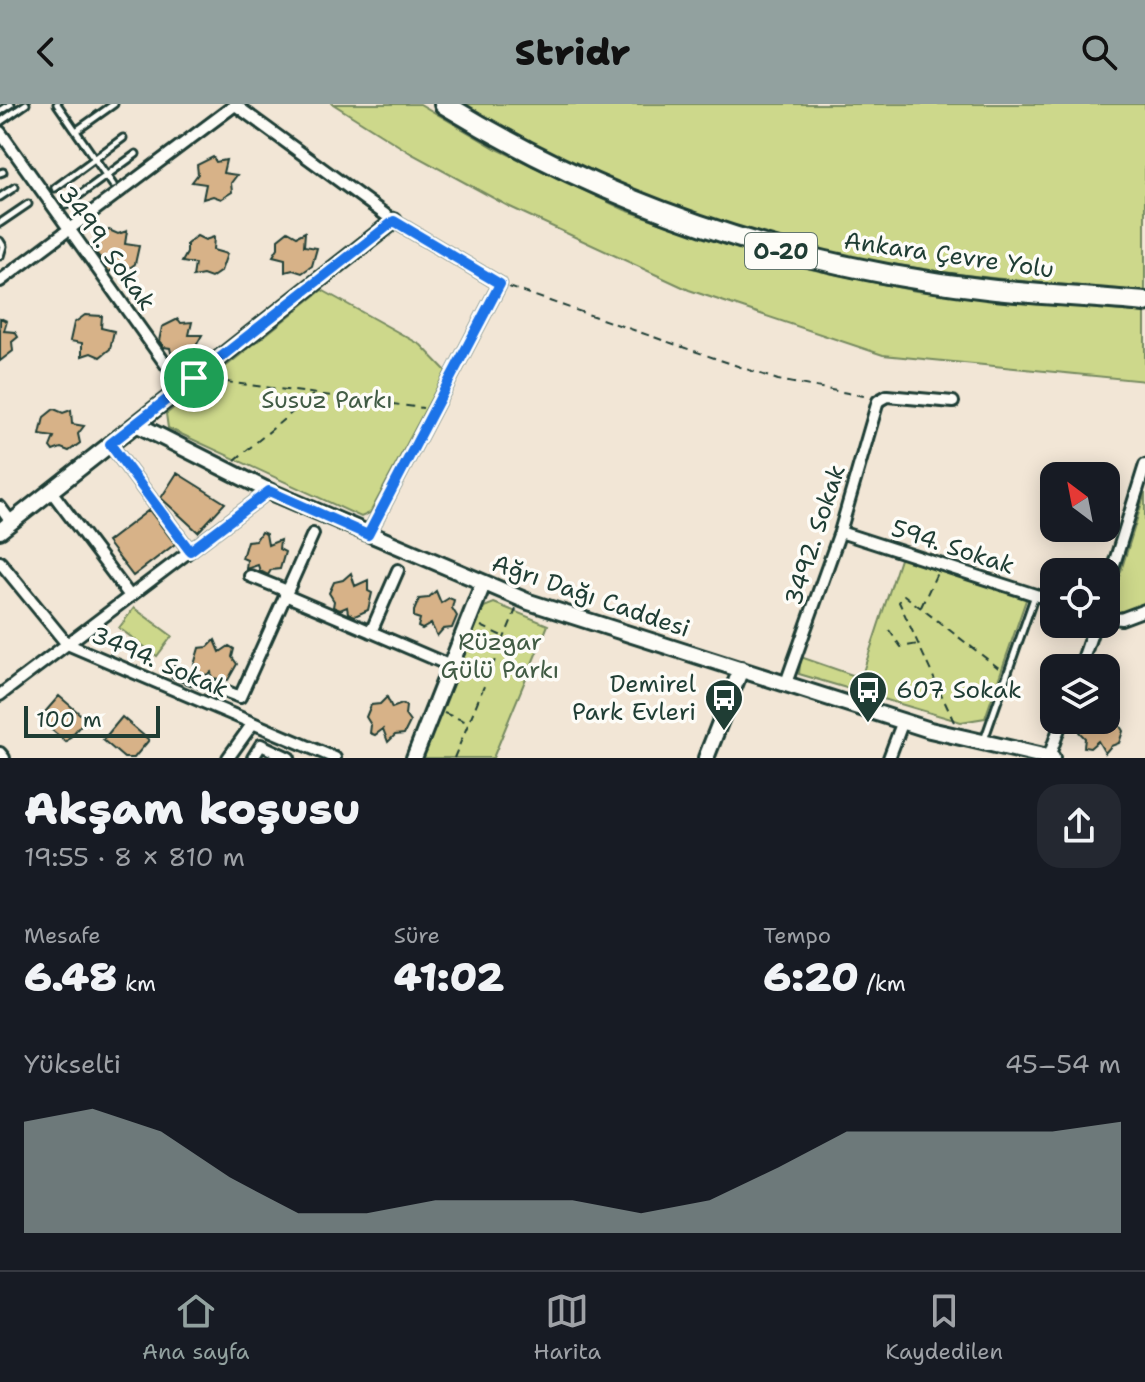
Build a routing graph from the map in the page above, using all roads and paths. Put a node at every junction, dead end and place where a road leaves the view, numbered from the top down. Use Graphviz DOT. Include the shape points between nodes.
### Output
graph roads {
  1 [pos="11,104"];
  2 [pos="26,104"];
  3 [pos="57,104"];
  4 [pos="114,104"];
  5 [pos="234,104"];
  6 [pos="444,104"];
  7 [pos="0,111"];
  8 [pos="0,122"];
  9 [pos="76,131"];
  10 [pos="0,132"];
  11 [pos="123,138"];
  12 [pos="136,154"];
  13 [pos="95,158"];
  14 [pos="107,176"];
  15 [pos="113,185"];
  16 [pos="15,187"];
  17 [pos="55,188"];
  18 [pos="0,197"];
  19 [pos="28,204"];
  20 [pos="66,205"];
  21 [pos="394,221"];
  22 [pos="0,223"];
  23 [pos="69,229"];
  24 [pos="0,241"];
  25 [pos="0,256"];
  26 [pos="0,281"];
  27 [pos="500,284"];
  28 [pos="1145,302"];
  29 [pos="188,383"];
  30 [pos="314,394"];
  31 [pos="880,398"];
  32 [pos="953,402"];
  33 [pos="434,410"];
  34 [pos="136,424"];
  35 [pos="110,444"];
  36 [pos="1145,465"];
  37 [pos="224,468"];
  38 [pos="51,491"];
  39 [pos="269,491"];
  40 [pos="0,507"];
  41 [pos="6,526"];
  42 [pos="840,532"];
  43 [pos="313,534"];
  44 [pos="368,535"];
  45 [pos="190,551"];
  46 [pos="1116,558"];
  47 [pos="0,562"];
  48 [pos="941,565"];
  49 [pos="398,570"];
  50 [pos="250,576"];
  51 [pos="483,584"];
  52 [pos="286,593"];
  53 [pos="1035,595"];
  54 [pos="130,596"];
  55 [pos="1040,597"];
  56 [pos="520,599"];
  57 [pos="920,608"];
  58 [pos="1145,610"];
  59 [pos="1120,619"];
  60 [pos="469,620"];
  61 [pos="889,630"];
  62 [pos="371,632"];
  63 [pos="504,637"];
  64 [pos="67,644"];
  65 [pos="919,644"];
  66 [pos="451,666"];
  67 [pos="741,669"];
  68 [pos="176,672"];
  69 [pos="1008,674"];
  70 [pos="486,680"];
  71 [pos="786,683"];
  72 [pos="0,695"];
  73 [pos="434,709"];
  74 [pos="903,721"];
  75 [pos="253,723"];
  76 [pos="468,723"];
  77 [pos="1058,734"];
  78 [pos="953,735"];
  79 [pos="984,741"];
  80 [pos="0,753"];
  81 [pos="4,758"];
  82 [pos="228,758"];
  83 [pos="253,758"];
  84 [pos="289,758"];
  85 [pos="335,758"];
  86 [pos="414,758"];
  87 [pos="454,758"];
  88 [pos="706,758"];
  89 [pos="889,758"];
  90 [pos="1051,758"];
  1 -- 7 [label="lane"];
  2 -- 8 [label="lane"];
  3 -- 9 [label="lane"];
  4 -- 9 [label="lane"];
  5 -- 21 [label="street"];
  5 -- 23 [label="street"];
  6 -- 28 [label="highway, Ankara Çevre Yolu / O-20" via="606,189 777,250 947,283"];
  9 -- 13 [label="lane"];
  10 -- 23 [label="street, 3499. Sokak"];
  11 -- 13 [label="lane"];
  12 -- 14 [label="lane"];
  13 -- 14 [label="lane"];
  13 -- 17 [label="lane"];
  14 -- 15 [label="lane"];
  14 -- 20 [label="lane"];
  16 -- 18 [label="lane"];
  19 -- 22 [label="lane"];
  21 -- 27 [label="street"];
  21 -- 29 [label="main road"];
  23 -- 26 [label="street"];
  23 -- 29 [label="street, 3499. Sokak"];
  24 -- 25 [label="lane"];
  27 -- 31 [label="path" via="778,380"];
  27 -- 33 [label="street"];
  29 -- 30 [label="path"];
  29 -- 34 [label="main road"];
  30 -- 33 [label="path"];
  30 -- 37 [label="path"];
  31 -- 32 [label="street"];
  31 -- 42 [label="street, 3492. Sokak"];
  33 -- 44 [label="street"];
  34 -- 35 [label="main road"];
  34 -- 37 [label="main road, Ağrı Dağı Caddesi"];
  35 -- 38 [label="main road"];
  35 -- 45 [label="street"];
  36 -- 46 [label="street"];
  37 -- 39 [label="main road, Ağrı Dağı Caddesi"];
  38 -- 41 [label="main road"];
  38 -- 54 [label="street"];
  39 -- 44 [label="main road, Ağrı Dağı Caddesi"];
  39 -- 45 [label="street"];
  40 -- 41 [label="street"];
  42 -- 48 [label="street, 594. Sokak"];
  42 -- 71 [label="street, 3492. Sokak"];
  43 -- 52 [label="street"];
  44 -- 51 [label="main road, Ağrı Dağı Caddesi"];
  45 -- 54 [label="street"];
  47 -- 64 [label="street, 3494. Sokak"];
  48 -- 53 [label="street, 594. Sokak"];
  48 -- 57 [label="path"];
  49 -- 62 [label="street"];
  50 -- 52 [label="street"];
  51 -- 56 [label="main road, Ağrı Dağı Caddesi"];
  51 -- 60 [label="main road"];
  52 -- 62 [label="street"];
  52 -- 68 [label="street" via="240,697"];
  53 -- 55 [label="street, 594. Sokak"];
  53 -- 69 [label="lane"];
  54 -- 64 [label="street"];
  56 -- 63 [label="path"];
  56 -- 67 [label="main road, Ağrı Dağı Caddesi"];
  57 -- 65 [label="path" via="904,595 899,602"];
  57 -- 69 [label="path"];
  58 -- 59 [label="street"];
  60 -- 63 [label="path"];
  60 -- 66 [label="main road"];
  61 -- 65 [label="path" via="901,647"];
  62 -- 66 [label="street"];
  63 -- 70 [label="path"];
  64 -- 72 [label="street"];
  64 -- 75 [label="street, 3494. Sokak"];
  65 -- 78 [label="path" via="954,719"];
  66 -- 70 [label="path"];
  66 -- 73 [label="main road"];
  67 -- 71 [label="main road, Ağrı Dağı Caddesi"];
  67 -- 88 [label="main road"];
  69 -- 79 [label="lane"];
  70 -- 76 [label="path"];
  71 -- 74 [label="main road, Ağrı Dağı Caddesi"];
  73 -- 76 [label="path"];
  73 -- 86 [label="main road"];
  74 -- 78 [label="main road, Ağrı Dağı Caddesi"];
  74 -- 89 [label="street"];
  75 -- 82 [label="street"];
  75 -- 85 [label="street, 3494. Sokak"];
  76 -- 87 [label="path"];
  77 -- 90 [label="street"];
  78 -- 79 [label="main road, Ağrı Dağı Caddesi"];
  79 -- 90 [label="main road, Ağrı Dağı Caddesi"];
  80 -- 81 [label="street"];
  83 -- 84 [label="street" via="261,745"];
}
